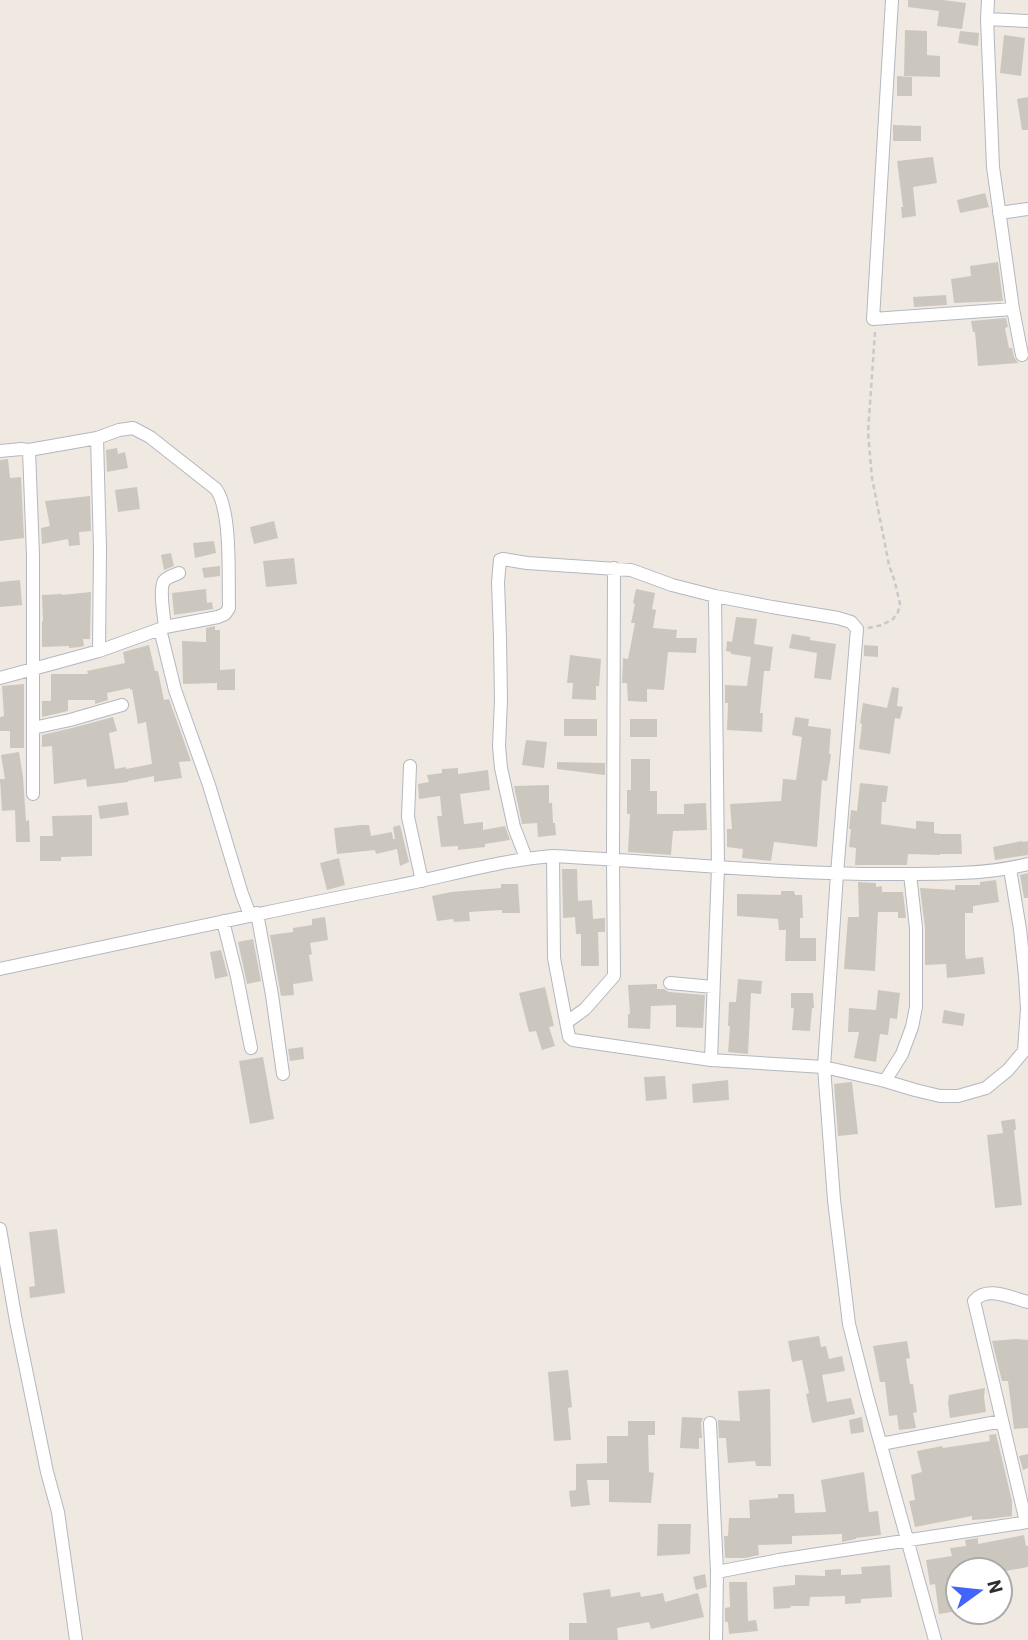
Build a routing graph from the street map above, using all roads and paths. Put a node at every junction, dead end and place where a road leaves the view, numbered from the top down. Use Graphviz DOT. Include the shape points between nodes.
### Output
graph roads {
  1 [pos="891,0"];
  2 [pos="988,0"];
  3 [pos="987,19"];
  4 [pos="1028,20"];
  5 [pos="1028,209"];
  6 [pos="999,213"];
  7 [pos="1013,309"];
  8 [pos="873,319"];
  9 [pos="1022,355"];
  10 [pos="97,438"];
  11 [pos="29,450"];
  12 [pos="0,451"];
  13 [pos="614,568"];
  14 [pos="179,573"];
  15 [pos="715,596"];
  16 [pos="162,628"];
  17 [pos="857,629"];
  18 [pos="99,651"];
  19 [pos="33,668"];
  20 [pos="0,678"];
  21 [pos="122,705"];
  22 [pos="33,728"];
  23 [pos="410,766"];
  24 [pos="33,794"];
  25 [pos="553,856"];
  26 [pos="526,858"];
  27 [pos="612,860"];
  28 [pos="1028,864"];
  29 [pos="718,867"];
  30 [pos="1010,869"];
  31 [pos="837,874"];
  32 [pos="910,874"];
  33 [pos="422,881"];
  34 [pos="254,914"];
  35 [pos="223,921"];
  36 [pos="0,969"];
  37 [pos="670,983"];
  38 [pos="713,987"];
  39 [pos="567,1022"];
  40 [pos="251,1048"];
  41 [pos="1026,1050"];
  42 [pos="711,1060"];
  43 [pos="824,1067"];
  44 [pos="284,1074"];
  45 [pos="885,1081"];
  46 [pos="0,1229"];
  47 [pos="1028,1301"];
  48 [pos="1002,1421"];
  49 [pos="710,1423"];
  50 [pos="881,1444"];
  51 [pos="1027,1522"];
  52 [pos="907,1540"];
  53 [pos="717,1572"];
  54 [pos="76,1640"];
  55 [pos="716,1640"];
  56 [pos="935,1640"];
  1 -- 8 [label="street"];
  2 -- 3 [label="street"];
  3 -- 4 [label="street"];
  3 -- 6 [label="street"];
  5 -- 6 [label="street"];
  6 -- 7 [label="street"];
  7 -- 8 [label="street"];
  7 -- 9 [label="street"];
  8 -- 17 [label="path" via="868,432 872,478 900,604 893,619 874,628"];
  10 -- 11 [label="street"];
  10 -- 16 [label="street" via="138,429 221,497 227,524 229,608 218,617"];
  10 -- 18 [label="street"];
  11 -- 12 [label="street"];
  11 -- 19 [label="street"];
  13 -- 15 [label="street"];
  13 -- 26 [label="street" via="503,559 499,564 501,768"];
  13 -- 27 [label="street"];
  14 -- 16 [label="street" via="166,578 163,586"];
  15 -- 17 [label="street" via="838,618"];
  15 -- 29 [label="street"];
  16 -- 18 [label="street"];
  16 -- 34 [label="street" via="175,690 242,894"];
  17 -- 31 [label="street"];
  18 -- 19 [label="street"];
  19 -- 20 [label="street"];
  19 -- 22 [label="street"];
  21 -- 22 [label="street"];
  22 -- 24 [label="street"];
  23 -- 33 [label="street" via="408,817"];
  25 -- 26 [label="street"];
  25 -- 27 [label="street"];
  25 -- 39 [label="street" via="554,958"];
  26 -- 33 [label="street"];
  27 -- 29 [label="street"];
  27 -- 39 [label="street" via="614,976"];
  28 -- 30 [label="street"];
  29 -- 31 [label="street"];
  29 -- 38 [label="street"];
  30 -- 32 [label="street"];
  30 -- 41 [label="street" via="1025,975"];
  31 -- 32 [label="street"];
  31 -- 43 [label="street"];
  32 -- 45 [label="street" via="916,928 916,1007 902,1054"];
  33 -- 34 [label="street"];
  34 -- 35 [label="street"];
  34 -- 44 [label="street"];
  35 -- 36 [label="street"];
  35 -- 40 [label="street"];
  37 -- 38 [label="street"];
  38 -- 42 [label="street"];
  39 -- 42 [label="street" via="573,1040"];
  41 -- 45 [label="street" via="986,1088 958,1096 940,1096"];
  42 -- 43 [label="street"];
  43 -- 45 [label="street"];
  43 -- 50 [label="street" via="849,1324"];
  46 -- 54 [label="street" via="58,1512"];
  47 -- 48 [label="street" via="989,1292 974,1301"];
  48 -- 50 [label="street"];
  48 -- 51 [label="street"];
  49 -- 53 [label="street"];
  50 -- 52 [label="street"];
  51 -- 52 [label="street"];
  52 -- 53 [label="street"];
  52 -- 56 [label="street"];
  53 -- 55 [label="street"];
}
